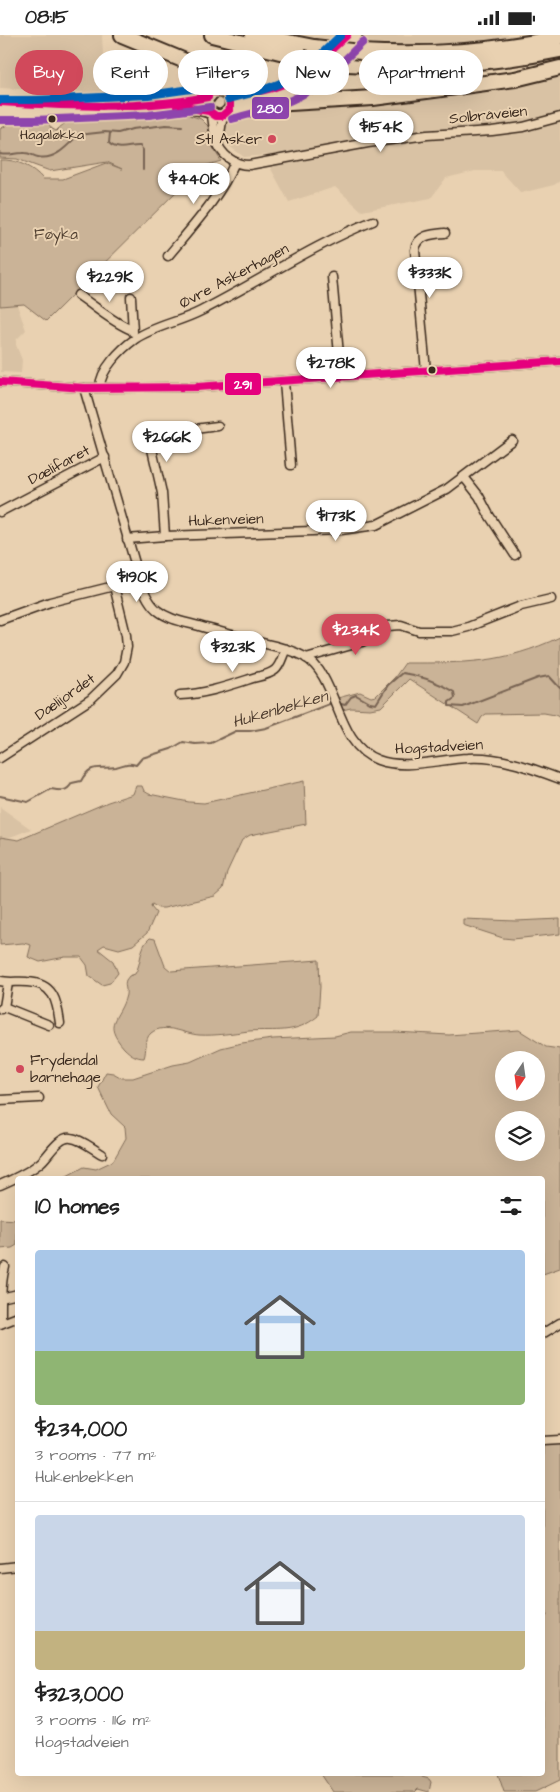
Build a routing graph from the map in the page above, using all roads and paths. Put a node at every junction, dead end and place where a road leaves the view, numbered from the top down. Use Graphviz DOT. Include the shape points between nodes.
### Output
graph roads {
  1 [pos="122,35"];
  2 [pos="212,35"];
  3 [pos="254,35"];
  4 [pos="347,35"];
  5 [pos="356,35"];
  6 [pos="560,37"];
  7 [pos="560,50"];
  8 [pos="178,58"];
  9 [pos="560,68"];
  10 [pos="268,91"];
  11 [pos="189,95"];
  12 [pos="206,95"];
  13 [pos="228,95"];
  14 [pos="0,103"];
  15 [pos="249,104"];
  16 [pos="165,105"];
  17 [pos="86,107"];
  18 [pos="0,110"];
  19 [pos="228,111"];
  20 [pos="210,112"];
  21 [pos="560,117"];
  22 [pos="218,145"];
  23 [pos="235,162"];
  24 [pos="373,221"];
  25 [pos="445,233"];
  26 [pos="168,256"];
  27 [pos="332,277"];
  28 [pos="78,295"];
  29 [pos="131,297"];
  30 [pos="132,330"];
  31 [pos="137,338"];
  32 [pos="560,361"];
  33 [pos="426,371"];
  34 [pos="341,377"];
  35 [pos="0,382"];
  36 [pos="284,382"];
  37 [pos="100,387"];
  38 [pos="84,388"];
  39 [pos="218,426"];
  40 [pos="512,440"];
  41 [pos="105,457"];
  42 [pos="291,465"];
  43 [pos="464,477"];
  44 [pos="0,512"];
  45 [pos="165,536"];
  46 [pos="127,539"];
  47 [pos="516,555"];
  48 [pos="138,577"];
  49 [pos="114,586"];
  50 [pos="551,599"];
  51 [pos="0,620"];
  52 [pos="286,649"];
  53 [pos="306,658"];
  54 [pos="180,695"];
  55 [pos="0,758"];
  56 [pos="560,779"];
  57 [pos="4,982"];
  58 [pos="2,1008"];
  59 [pos="60,1023"];
  60 [pos="49,1025"];
  61 [pos="39,1098"];
  62 [pos="0,1099"];
  63 [pos="102,1154"];
  64 [pos="17,1176"];
  65 [pos="15,1177"];
  66 [pos="0,1185"];
  67 [pos="2,1272"];
  68 [pos="15,1295"];
  69 [pos="1,1298"];
  70 [pos="15,1318"];
  71 [pos="1,1323"];
  72 [pos="560,1323"];
  73 [pos="545,1332"];
  74 [pos="560,1440"];
  75 [pos="545,1441"];
  76 [pos="15,1566"];
  77 [pos="0,1568"];
  1 -- 8 [label="highway"];
  2 -- 7 [label="highway, bridge" via="304,58 347,64 458,65"];
  3 -- 6 [label="highway, bridge" via="314,47 413,54 456,53"];
  4 -- 10 [label="main road" via="308,71"];
  5 -- 15 [label="main road" via="301,84"];
  9 -- 15 [label="highway" via="515,79 399,95"];
  11 -- 16 [label="main road"];
  12 -- 20 [label="main road"];
  13 -- 19 [label="main road" via="231,101"];
  14 -- 17 [label="main road"];
  15 -- 19 [label="main road"];
  16 -- 17 [label="main road"];
  16 -- 20 [label="main road"];
  17 -- 18 [label="main road" via="44,111"];
  19 -- 20 [label="main road" via="222,116"];
  19 -- 22 [label="street" via="222,121"];
  20 -- 22 [label="street"];
  21 -- 23 [label="street, Solbråveien" via="523,127 368,143 253,165"];
  22 -- 23 [label="street"];
  23 -- 26 [label="street" via="206,208"];
  24 -- 31 [label="street, Øvre Askerhagen" via="199,312"];
  25 -- 33 [label="street" via="425,236 415,250"];
  27 -- 34 [label="street"];
  28 -- 30 [label="street" via="110,319"];
  29 -- 30 [label="street"];
  30 -- 31 [label="street"];
  31 -- 37 [label="street, Øvre Askerhagen" via="102,376"];
  32 -- 33 [label="street"];
  33 -- 34 [label="street"];
  34 -- 36 [label="street"];
  35 -- 38 [label="street"];
  36 -- 37 [label="street" via="165,388"];
  36 -- 42 [label="street"];
  37 -- 38 [label="street"];
  38 -- 41 [label="street, Hogstadveien"];
  39 -- 45 [label="street" via="164,433 154,441 152,449 162,493"];
  40 -- 43 [label="street, Hukenveien"];
  41 -- 44 [label="street, Dælifaret"];
  41 -- 46 [label="street, Hogstadveien"];
  43 -- 45 [label="street, Hukenveien" via="392,518 362,528"];
  43 -- 47 [label="street"];
  45 -- 46 [label="street, Hukenveien"];
  46 -- 48 [label="street, Hogstadveien"];
  48 -- 49 [label="street"];
  48 -- 52 [label="street, Hogstadveien" via="156,609 174,620"];
  49 -- 51 [label="street"];
  49 -- 55 [label="street, Dælijordet" via="127,647 117,674 83,704"];
  50 -- 53 [label="street" via="521,606 452,631 419,631 396,625 362,642"];
  52 -- 53 [label="street, Hogstadveien"];
  52 -- 54 [label="street" via="275,670 267,674 195,695"];
  53 -- 56 [label="street, Hogstadveien" via="324,679 356,746 377,760 393,764 494,758"];
  57 -- 58 [label="street"];
  57 -- 59 [label="street" via="34,983 52,992"];
  58 -- 60 [label="street"];
  61 -- 62 [label="street"];
  63 -- 64 [label="street" via="68,1138 58,1143 41,1162"];
  65 -- 66 [label="street"];
  67 -- 69 [label="street"];
  68 -- 69 [label="street"];
  69 -- 71 [label="street"];
  70 -- 71 [label="street"];
  72 -- 73 [label="street"];
  74 -- 75 [label="street"];
  76 -- 77 [label="street"];
}
